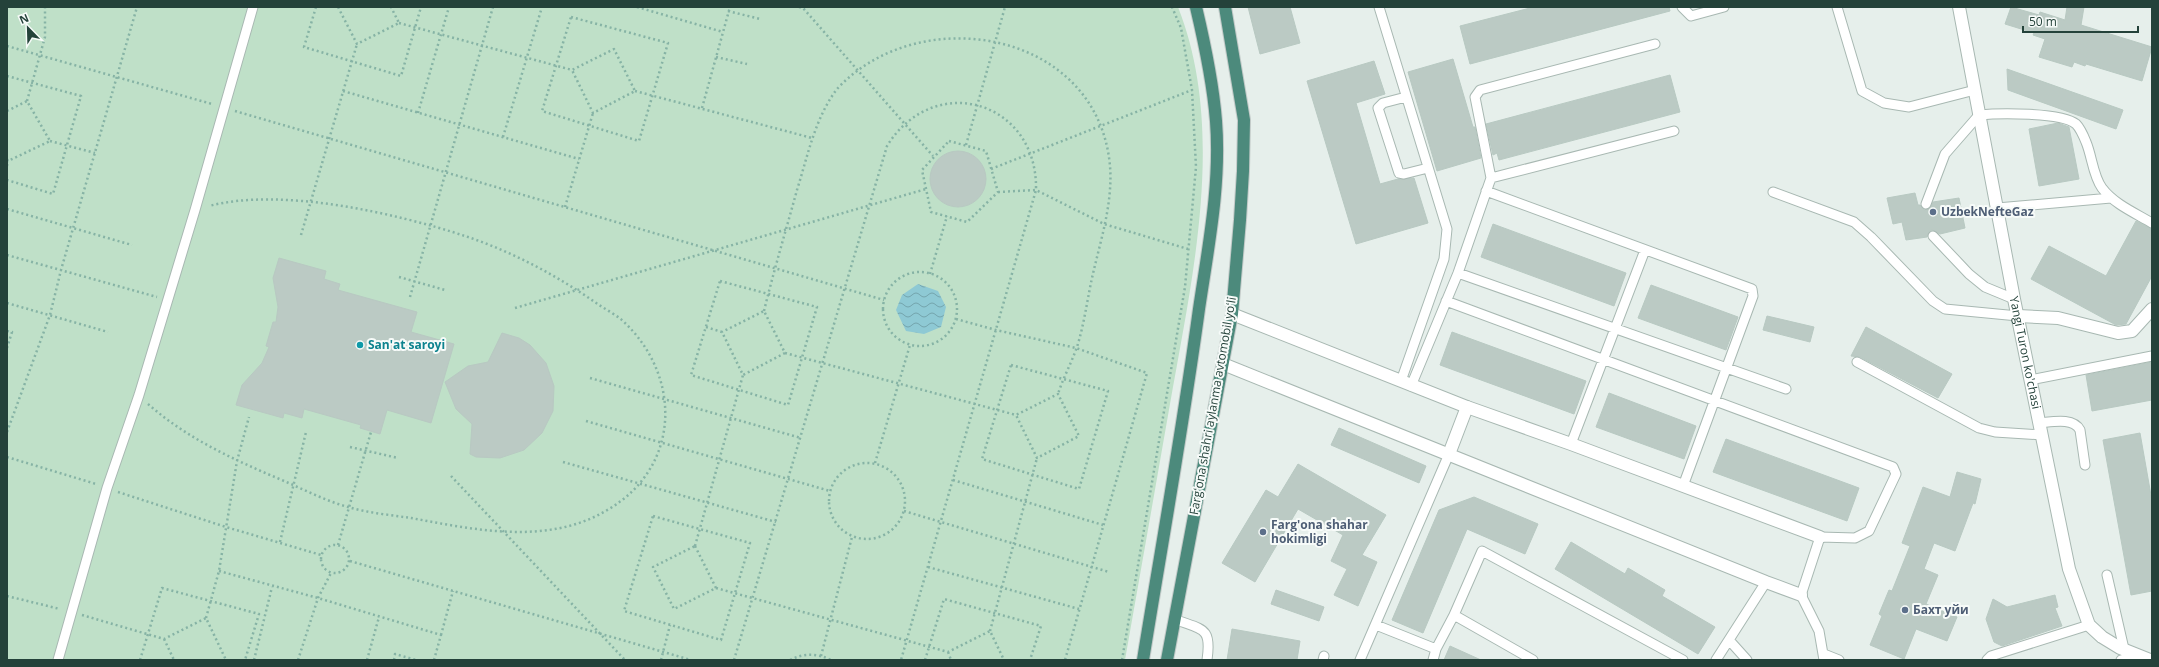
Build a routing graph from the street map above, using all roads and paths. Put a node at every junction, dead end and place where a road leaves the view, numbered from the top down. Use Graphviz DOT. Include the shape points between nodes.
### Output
graph roads {
  1 [pos="45,7"];
  2 [pos="137,7"];
  3 [pos="253,7"];
  4 [pos="316,7"];
  5 [pos="338,7"];
  6 [pos="391,7"];
  7 [pos="421,7"];
  8 [pos="450,7"];
  9 [pos="494,7"];
  10 [pos="542,7"];
  11 [pos="637,7"];
  12 [pos="730,7"];
  13 [pos="799,7"];
  14 [pos="1005,7"];
  15 [pos="1172,7"];
  16 [pos="1196,7"];
  17 [pos="1225,7"];
  18 [pos="1379,7"];
  19 [pos="1682,7"];
  20 [pos="1724,7"];
  21 [pos="1837,7"];
  22 [pos="1959,7"];
  23 [pos="728,11"];
  24 [pos="760,19"];
  25 [pos="399,23"];
  26 [pos="415,27"];
  27 [pos="723,32"];
  28 [pos="991,32"];
  29 [pos="441,34"];
  30 [pos="998,34"];
  31 [pos="1004,35"];
  32 [pos="357,44"];
  33 [pos="1655,44"];
  34 [pos="482,45"];
  35 [pos="7,46"];
  36 [pos="40,56"];
  37 [pos="716,56"];
  38 [pos="527,57"];
  39 [pos="352,61"];
  40 [pos="747,64"];
  41 [pos="860,64"];
  42 [pos="556,66"];
  43 [pos="856,68"];
  44 [pos="572,70"];
  45 [pos="1063,70"];
  46 [pos="7,76"];
  47 [pos="117,78"];
  48 [pos="32,83"];
  49 [pos="635,90"];
  50 [pos="1192,90"];
  51 [pos="1975,90"];
  52 [pos="343,91"];
  53 [pos="652,95"];
  54 [pos="1406,97"];
  55 [pos="27,101"];
  56 [pos="978,105"];
  57 [pos="224,108"];
  58 [pos="702,108"];
  59 [pos="7,111"];
  60 [pos="418,112"];
  61 [pos="593,113"];
  62 [pos="1979,114"];
  63 [pos="905,123"];
  64 [pos="460,124"];
  65 [pos="589,126"];
  66 [pos="1100,126"];
  67 [pos="1674,130"];
  68 [pos="503,137"];
  69 [pos="329,138"];
  70 [pos="812,138"];
  71 [pos="50,141"];
  72 [pos="67,146"];
  73 [pos="966,146"];
  74 [pos="95,153"];
  75 [pos="1031,153"];
  76 [pos="934,156"];
  77 [pos="579,159"];
  78 [pos="8,160"];
  79 [pos="7,166"];
  80 [pos="1428,168"];
  81 [pos="991,169"];
  82 [pos="446,172"];
  83 [pos="1491,178"];
  84 [pos="7,180"];
  85 [pos="926,189"];
  86 [pos="1036,190"];
  87 [pos="1486,191"];
  88 [pos="998,192"];
  89 [pos="1773,192"];
  90 [pos="2111,198"];
  91 [pos="310,202"];
  92 [pos="1926,204"];
  93 [pos="870,205"];
  94 [pos="565,207"];
  95 [pos="1997,208"];
  96 [pos="7,209"];
  97 [pos="195,210"];
  98 [pos="946,216"];
  99 [pos="2152,223"];
  100 [pos="1104,224"];
  101 [pos="431,225"];
  102 [pos="74,228"];
  103 [pos="786,230"];
  104 [pos="301,235"];
  105 [pos="1933,236"];
  106 [pos="132,244"];
  107 [pos="1188,249"];
  108 [pos="715,250"];
  109 [pos="1645,250"];
  110 [pos="7,255"];
  111 [pos="775,268"];
  112 [pos="62,270"];
  113 [pos="1458,273"];
  114 [pos="930,274"];
  115 [pos="399,277"];
  116 [pos="414,282"];
  117 [pos="846,289"];
  118 [pos="445,290"];
  119 [pos="578,290"];
  120 [pos="768,294"];
  121 [pos="410,297"];
  122 [pos="2014,299"];
  123 [pos="884,300"];
  124 [pos="168,301"];
  125 [pos="1446,301"];
  126 [pos="7,303"];
  127 [pos="515,308"];
  128 [pos="2152,309"];
  129 [pos="764,311"];
  130 [pos="1232,314"];
  131 [pos="50,316"];
  132 [pos="2018,316"];
  133 [pos="956,319"];
  134 [pos="706,327"];
  135 [pos="1615,329"];
  136 [pos="996,330"];
  137 [pos="7,331"];
  138 [pos="108,332"];
  139 [pos="722,332"];
  140 [pos="910,345"];
  141 [pos="7,348"];
  142 [pos="1076,348"];
  143 [pos="785,353"];
  144 [pos="2152,356"];
  145 [pos="802,358"];
  146 [pos="1603,360"];
  147 [pos="1857,362"];
  148 [pos="824,364"];
  149 [pos="1223,364"];
  150 [pos="1728,368"];
  151 [pos="743,375"];
  152 [pos="590,378"];
  153 [pos="1062,379"];
  154 [pos="2030,380"];
  155 [pos="898,384"];
  156 [pos="1406,384"];
  157 [pos="1786,389"];
  158 [pos="738,390"];
  159 [pos="1058,394"];
  160 [pos="139,395"];
  161 [pos="665,399"];
  162 [pos="1716,400"];
  163 [pos="975,404"];
  164 [pos="1467,407"];
  165 [pos="997,410"];
  166 [pos="1016,415"];
  167 [pos="249,417"];
  168 [pos="731,418"];
  169 [pos="586,421"];
  170 [pos="2039,423"];
  171 [pos="7,432"];
  172 [pos="306,432"];
  173 [pos="371,432"];
  174 [pos="2042,435"];
  175 [pos="801,438"];
  176 [pos="663,443"];
  177 [pos="1571,444"];
  178 [pos="350,446"];
  179 [pos="365,450"];
  180 [pos="1449,454"];
  181 [pos="7,457"];
  182 [pos="398,458"];
  183 [pos="1037,458"];
  184 [pos="719,459"];
  185 [pos="237,460"];
  186 [pos="564,462"];
  187 [pos="875,463"];
  188 [pos="2085,465"];
  189 [pos="1032,475"];
  190 [pos="451,476"];
  191 [pos="789,479"];
  192 [pos="953,480"];
  193 [pos="639,483"];
  194 [pos="294,485"];
  195 [pos="1683,486"];
  196 [pos="107,488"];
  197 [pos="830,491"];
  198 [pos="1025,502"];
  199 [pos="707,503"];
  200 [pos="348,507"];
  201 [pos="904,511"];
  202 [pos="776,522"];
  203 [pos="941,522"];
  204 [pos="1103,525"];
  205 [pos="226,528"];
  206 [pos="700,529"];
  207 [pos="504,532"];
  208 [pos="852,537"];
  209 [pos="1820,537"];
  210 [pos="280,542"];
  211 [pos="1014,544"];
  212 [pos="338,545"];
  213 [pos="695,546"];
  214 [pos="321,555"];
  215 [pos="350,561"];
  216 [pos="928,566"];
  217 [pos="1091,567"];
  218 [pos="219,570"];
  219 [pos="1109,572"];
  220 [pos="331,573"];
  221 [pos="2107,575"];
  222 [pos="1766,582"];
  223 [pos="272,586"];
  224 [pos="1002,587"];
  225 [pos="716,588"];
  226 [pos="453,591"];
  227 [pos="735,593"];
  228 [pos="1801,595"];
  229 [pos="7,596"];
  230 [pos="318,598"];
  231 [pos="753,598"];
  232 [pos="210,601"];
  233 [pos="1079,609"];
  234 [pos="71,612"];
  235 [pos="995,613"];
  236 [pos="1454,615"];
  237 [pos="379,617"];
  238 [pos="206,618"];
  239 [pos="1174,619"];
  240 [pos="830,620"];
  241 [pos="670,624"];
  242 [pos="1376,625"];
  243 [pos="2089,625"];
  244 [pos="990,631"];
  245 [pos="599,633"];
  246 [pos="148,634"];
  247 [pos="441,635"];
  248 [pos="164,639"];
  249 [pos="1729,640"];
  250 [pos="907,641"];
  251 [pos="929,647"];
  252 [pos="1436,649"];
  253 [pos="663,652"];
  254 [pos="948,652"];
  255 [pos="2123,655"];
  256 [pos="821,656"];
  257 [pos="1824,657"];
  258 [pos="58,660"];
  259 [pos="140,660"];
  260 [pos="174,660"];
  261 [pos="227,660"];
  262 [pos="245,660"];
  263 [pos="254,660"];
  264 [pos="298,660"];
  265 [pos="367,660"];
  266 [pos="394,660"];
  267 [pos="416,660"];
  268 [pos="434,660"];
  269 [pos="625,660"];
  270 [pos="661,660"];
  271 [pos="691,660"];
  272 [pos="734,660"];
  273 [pos="790,660"];
  274 [pos="831,660"];
  275 [pos="901,660"];
  276 [pos="925,660"];
  277 [pos="951,660"];
  278 [pos="1004,660"];
  279 [pos="1030,660"];
  280 [pos="1065,660"];
  281 [pos="1122,660"];
  282 [pos="1143,660"];
  283 [pos="1167,660"];
  284 [pos="1207,660"];
  285 [pos="1360,660"];
  286 [pos="1432,660"];
  287 [pos="1533,660"];
  288 [pos="1683,660"];
  289 [pos="1716,660"];
  290 [pos="1747,660"];
  291 [pos="1839,660"];
  292 [pos="1987,660"];
  293 [pos="2150,660"];
  1 -- 36 [label="path" via="45,37"];
  2 -- 47 [label="path"];
  3 -- 57 [label="lane"];
  4 -- 39 [label="path" via="304,47"];
  5 -- 32 [label="path"];
  6 -- 25 [label="path"];
  7 -- 26 [label="path"];
  8 -- 29 [label="path"];
  9 -- 34 [label="path"];
  10 -- 38 [label="path"];
  11 -- 27 [label="path"];
  12 -- 23 [label="path"];
  13 -- 43 [label="path" via="803,8"];
  14 -- 30 [label="path"];
  15 -- 50 [label="path" via="1181,28"];
  16 -- 282 [label="highway" via="1211,76 1216,123 1212,224 1194,351"];
  17 -- 130 [label="highway, Fargʻona shahri aylanma avtomobil yoʻli" via="1244,120 1243,178"];
  18 -- 54 [label="lane"];
  19 -- 20 [label="lane" via="1691,16"];
  21 -- 51 [label="lane" via="1862,91 1884,103 1909,107"];
  22 -- 51 [label="street, Yangi Turon ko'chasi"];
  23 -- 24 [label="path"];
  23 -- 27 [label="path"];
  25 -- 26 [label="path"];
  25 -- 32 [label="path"];
  26 -- 29 [label="path"];
  26 -- 39 [label="path" via="400,76"];
  27 -- 37 [label="path"];
  28 -- 30 [label="path"];
  29 -- 34 [label="path"];
  29 -- 60 [label="path"];
  30 -- 31 [label="path"];
  30 -- 56 [label="path"];
  32 -- 39 [label="path"];
  33 -- 83 [label="lane" via="1480,90 1475,97"];
  34 -- 38 [label="path"];
  34 -- 64 [label="path"];
  35 -- 36 [label="path"];
  36 -- 47 [label="path"];
  36 -- 48 [label="path"];
  37 -- 40 [label="path"];
  37 -- 58 [label="path"];
  38 -- 42 [label="path"];
  38 -- 68 [label="path"];
  39 -- 52 [label="path"];
  41 -- 43 [label="path"];
  42 -- 44 [label="path"];
  42 -- 53 [label="path" via="571,17 668,43"];
  42 -- 65 [label="path" via="542,111"];
  43 -- 63 [label="path"];
  43 -- 70 [label="path" via="837,88"];
  44 -- 49 [label="path" via="614,48"];
  44 -- 61 [label="path"];
  45 -- 66 [label="path" via="1084,94"];
  46 -- 48 [label="path"];
  47 -- 57 [label="path"];
  47 -- 74 [label="path"];
  48 -- 55 [label="path"];
  48 -- 72 [label="path" via="81,96"];
  49 -- 53 [label="path"];
  49 -- 61 [label="path"];
  50 -- 66 [label="path"];
  50 -- 107 [label="path" via="1196,167"];
  51 -- 62 [label="street, Yangi Turon ko'chasi"];
  52 -- 60 [label="path"];
  52 -- 69 [label="path"];
  53 -- 58 [label="path"];
  53 -- 65 [label="path" via="639,141"];
  54 -- 80 [label="lane"];
  54 -- 80 [label="lane" via="1378,108 1398,173"];
  55 -- 59 [label="path"];
  55 -- 71 [label="path"];
  56 -- 63 [label="path" via="940,105 914,115"];
  56 -- 73 [label="path"];
  56 -- 75 [label="path" via="993,111 1015,127"];
  57 -- 69 [label="path"];
  57 -- 97 [label="lane"];
  58 -- 70 [label="path"];
  60 -- 64 [label="path"];
  61 -- 65 [label="path"];
  62 -- 90 [label="lane" via="2038,115 2068,120 2076,124 2086,142 2101,187"];
  62 -- 92 [label="lane" via="1945,154"];
  62 -- 95 [label="street, Yangi Turon ko'chasi"];
  63 -- 76 [label="path"];
  63 -- 93 [label="path" via="887,146"];
  64 -- 68 [label="path"];
  64 -- 82 [label="path"];
  65 -- 77 [label="path"];
  66 -- 75 [label="path"];
  66 -- 100 [label="path" via="1110,166 1109,204"];
  67 -- 83 [label="lane"];
  68 -- 77 [label="path"];
  69 -- 82 [label="path"];
  69 -- 91 [label="path"];
  70 -- 103 [label="path"];
  71 -- 72 [label="path"];
  71 -- 78 [label="path"];
  72 -- 74 [label="path"];
  72 -- 84 [label="path" via="53,194"];
  73 -- 76 [label="path" via="949,141"];
  73 -- 81 [label="path" via="986,151"];
  74 -- 102 [label="path"];
  75 -- 81 [label="path"];
  75 -- 86 [label="path"];
  76 -- 85 [label="path" via="922,170"];
  77 -- 94 [label="path"];
  78 -- 79 [label="path"];
  80 -- 156 [label="lane" via="1447,229 1444,260"];
  81 -- 88 [label="path"];
  82 -- 94 [label="path"];
  82 -- 101 [label="path"];
  83 -- 87 [label="lane"];
  85 -- 93 [label="path"];
  85 -- 98 [label="path" via="931,212"];
  86 -- 88 [label="path"];
  86 -- 100 [label="path"];
  86 -- 136 [label="path"];
  87 -- 109 [label="lane"];
  87 -- 113 [label="lane"];
  88 -- 98 [label="path" via="967,222"];
  89 -- 132 [label="lane" via="1854,222 1945,309"];
  90 -- 95 [label="lane"];
  90 -- 99 [label="lane"];
  91 -- 97 [label="path" via="258,199 224,202"];
  91 -- 101 [label="path"];
  91 -- 104 [label="path"];
  93 -- 103 [label="path"];
  93 -- 117 [label="path"];
  94 -- 108 [label="path"];
  95 -- 122 [label="street, Yangi Turon ko'chasi"];
  96 -- 102 [label="path"];
  97 -- 124 [label="lane"];
  98 -- 114 [label="path"];
  100 -- 107 [label="path"];
  100 -- 142 [label="path"];
  101 -- 116 [label="path"];
  101 -- 119 [label="path" via="489,244"];
  102 -- 106 [label="path"];
  102 -- 112 [label="path"];
  103 -- 108 [label="path"];
  103 -- 111 [label="path"];
  105 -- 122 [label="lane" via="1969,274 1986,286"];
  107 -- 281 [label="path" via="1184,288"];
  108 -- 111 [label="path"];
  108 -- 119 [label="path"];
  109 -- 135 [label="lane"];
  109 -- 150 [label="lane" via="1752,289 1753,296"];
  110 -- 112 [label="path"];
  111 -- 117 [label="path"];
  111 -- 120 [label="path"];
  112 -- 124 [label="path"];
  112 -- 131 [label="path"];
  113 -- 125 [label="lane"];
  113 -- 135 [label="lane"];
  114 -- 123 [label="path" via="916,272 899,278 887,291"];
  114 -- 133 [label="path" via="942,279 953,293 956,301"];
  115 -- 116 [label="path"];
  116 -- 118 [label="path"];
  116 -- 121 [label="path"];
  117 -- 123 [label="path"];
  117 -- 148 [label="path"];
  119 -- 127 [label="path"];
  119 -- 161 [label="path" via="622,321 642,344 656,371"];
  120 -- 129 [label="path"];
  120 -- 134 [label="path" via="720,281"];
  120 -- 145 [label="path" via="817,307"];
  122 -- 132 [label="street, Yangi Turon ko'chasi"];
  123 -- 140 [label="path" via="886,326 898,340"];
  124 -- 160 [label="lane"];
  125 -- 146 [label="lane"];
  125 -- 156 [label="lane"];
  126 -- 131 [label="path"];
  128 -- 132 [label="street" via="2132,331 2118,333 2058,318"];
  129 -- 139 [label="path"];
  129 -- 143 [label="path"];
  130 -- 149 [label="highway, Fargʻona shahri aylanma avtomobil yoʻli"];
  130 -- 156 [label="street"];
  131 -- 138 [label="path"];
  131 -- 171 [label="path"];
  132 -- 154 [label="street, Yangi Turon ko'chasi"];
  133 -- 136 [label="path"];
  133 -- 140 [label="path" via="940,340 924,346"];
  134 -- 139 [label="path"];
  134 -- 158 [label="path" via="691,376"];
  135 -- 146 [label="lane"];
  135 -- 150 [label="lane"];
  136 -- 142 [label="path"];
  136 -- 163 [label="path"];
  137 -- 141 [label="path" via="12,332"];
  139 -- 151 [label="path"];
  140 -- 155 [label="path"];
  142 -- 153 [label="path"];
  142 -- 204 [label="path" via="1147,373"];
  143 -- 145 [label="path"];
  143 -- 151 [label="path"];
  144 -- 154 [label="lane"];
  145 -- 148 [label="path"];
  145 -- 158 [label="path" via="788,405"];
  146 -- 162 [label="lane"];
  146 -- 177 [label="lane"];
  147 -- 174 [label="lane" via="1979,428 1995,432"];
  148 -- 155 [label="path"];
  148 -- 175 [label="path"];
  149 -- 180 [label="street"];
  149 -- 239 [label="highway, Fargʻona shahri aylanma avtomobil yoʻli"];
  150 -- 157 [label="lane"];
  150 -- 162 [label="lane"];
  151 -- 158 [label="path"];
  152 -- 161 [label="path"];
  153 -- 159 [label="path"];
  153 -- 165 [label="path" via="1011,365"];
  153 -- 189 [label="path" via="1108,391 1079,489"];
  154 -- 170 [label="street, Yangi Turon ko'chasi"];
  155 -- 163 [label="path"];
  155 -- 187 [label="path"];
  156 -- 164 [label="street"];
  158 -- 168 [label="path"];
  159 -- 166 [label="path"];
  159 -- 183 [label="path" via="1079,436"];
  160 -- 185 [label="path" via="167,421"];
  160 -- 196 [label="lane"];
  161 -- 168 [label="path"];
  161 -- 176 [label="path" via="667,422"];
  162 -- 195 [label="lane"];
  162 -- 209 [label="lane" via="1893,468 1896,474 1869,531 1855,538"];
  163 -- 165 [label="path"];
  163 -- 192 [label="path"];
  164 -- 177 [label="street"];
  164 -- 180 [label="street"];
  165 -- 166 [label="path"];
  165 -- 189 [label="path" via="982,459"];
  166 -- 183 [label="path"];
  167 -- 185 [label="path"];
  168 -- 175 [label="path"];
  168 -- 184 [label="path"];
  169 -- 176 [label="path"];
  170 -- 174 [label="street, Yangi Turon ko'chasi"];
  170 -- 188 [label="lane" via="2077,424"];
  172 -- 194 [label="path"];
  173 -- 179 [label="path"];
  174 -- 243 [label="street, Yangi Turon ko'chasi" via="2069,569"];
  175 -- 191 [label="path"];
  176 -- 184 [label="path"];
  176 -- 193 [label="path" via="657,457"];
  177 -- 195 [label="street"];
  178 -- 179 [label="path"];
  179 -- 182 [label="path"];
  179 -- 200 [label="path"];
  180 -- 222 [label="street"];
  180 -- 242 [label="lane"];
  181 -- 196 [label="path"];
  183 -- 189 [label="path"];
  184 -- 191 [label="path"];
  184 -- 199 [label="path"];
  185 -- 194 [label="path"];
  185 -- 205 [label="path"];
  186 -- 193 [label="path"];
  187 -- 197 [label="path" via="865,463 847,469 839,475"];
  187 -- 201 [label="path" via="884,466 898,478 905,495"];
  189 -- 198 [label="path"];
  190 -- 207 [label="path"];
  191 -- 197 [label="path"];
  191 -- 202 [label="path"];
  192 -- 198 [label="path"];
  192 -- 203 [label="path"];
  193 -- 199 [label="path"];
  193 -- 207 [label="path" via="609,510 588,519 561,528"];
  194 -- 200 [label="path"];
  194 -- 210 [label="path"];
  195 -- 209 [label="street"];
  196 -- 205 [label="path"];
  196 -- 234 [label="lane"];
  197 -- 208 [label="path" via="828,500 832,518"];
  198 -- 204 [label="path"];
  198 -- 211 [label="path"];
  199 -- 202 [label="path"];
  199 -- 206 [label="path"];
  200 -- 207 [label="path" via="475,530"];
  200 -- 212 [label="path"];
  201 -- 203 [label="path"];
  201 -- 208 [label="path" via="894,529 883,536 870,540"];
  202 -- 231 [label="path"];
  203 -- 211 [label="path"];
  203 -- 216 [label="path"];
  204 -- 217 [label="path"];
  205 -- 210 [label="path"];
  205 -- 218 [label="path"];
  206 -- 213 [label="path"];
  206 -- 227 [label="path" via="750,543"];
  206 -- 241 [label="path" via="653,516 624,611"];
  207 -- 245 [label="path"];
  208 -- 240 [label="path"];
  209 -- 228 [label="lane"];
  210 -- 214 [label="path"];
  211 -- 217 [label="path"];
  211 -- 224 [label="path"];
  212 -- 214 [label="path" via="327,547"];
  212 -- 215 [label="path" via="346,549"];
  213 -- 225 [label="path"];
  213 -- 225 [label="path" via="653,567 674,609"];
  214 -- 220 [label="path" via="322,566"];
  215 -- 220 [label="path" via="344,571"];
  215 -- 226 [label="path"];
  216 -- 224 [label="path"];
  216 -- 250 [label="path"];
  217 -- 219 [label="path"];
  217 -- 233 [label="path"];
  218 -- 223 [label="path"];
  218 -- 232 [label="path"];
  220 -- 230 [label="path"];
  221 -- 255 [label="lane"];
  222 -- 228 [label="street"];
  222 -- 249 [label="lane"];
  223 -- 230 [label="path"];
  223 -- 263 [label="path"];
  224 -- 233 [label="path"];
  224 -- 235 [label="path"];
  225 -- 227 [label="path"];
  226 -- 245 [label="path"];
  226 -- 247 [label="path"];
  227 -- 231 [label="path"];
  227 -- 241 [label="path" via="721,640"];
  228 -- 257 [label="lane" via="1819,630"];
  229 -- 234 [label="path"];
  230 -- 237 [label="path"];
  230 -- 264 [label="path"];
  231 -- 240 [label="path"];
  231 -- 272 [label="path"];
  232 -- 238 [label="path"];
  232 -- 246 [label="path" via="162,588"];
  232 -- 262 [label="path" via="259,614"];
  233 -- 280 [label="path"];
  234 -- 246 [label="path"];
  234 -- 258 [label="lane"];
  235 -- 244 [label="path"];
  235 -- 251 [label="path" via="944,599"];
  235 -- 279 [label="path" via="1041,626"];
  236 -- 252 [label="lane"];
  236 -- 287 [label="lane"];
  236 -- 288 [label="lane" via="1482,552"];
  237 -- 247 [label="path"];
  237 -- 265 [label="path"];
  238 -- 248 [label="path"];
  238 -- 261 [label="path"];
  239 -- 283 [label="highway, Fargʻona shahri aylanma avtomobil yoʻli"];
  239 -- 284 [label="lane" via="1208,634 1210,644"];
  240 -- 250 [label="path"];
  240 -- 256 [label="path"];
  241 -- 253 [label="path"];
  242 -- 252 [label="lane"];
  242 -- 285 [label="lane"];
  243 -- 255 [label="street, Yangi Turon ko'chasi"];
  243 -- 292 [label="lane" via="1991,656"];
  244 -- 254 [label="path"];
  244 -- 278 [label="path"];
  245 -- 253 [label="path"];
  245 -- 269 [label="path"];
  246 -- 248 [label="path"];
  246 -- 259 [label="path"];
  247 -- 268 [label="path"];
  248 -- 260 [label="path"];
  249 -- 289 [label="lane"];
  249 -- 290 [label="lane"];
  250 -- 251 [label="path"];
  250 -- 275 [label="path"];
  251 -- 254 [label="path"];
  251 -- 276 [label="path"];
  252 -- 286 [label="lane"];
  253 -- 270 [label="path"];
  253 -- 271 [label="path"];
  254 -- 277 [label="path"];
  255 -- 293 [label="street, Yangi Turon ko'chasi" via="2137,655"];
  256 -- 273 [label="path" via="807,654"];
  256 -- 274 [label="path"];
  257 -- 291 [label="lane"];
  266 -- 267 [label="path" via="396,654"];
}
